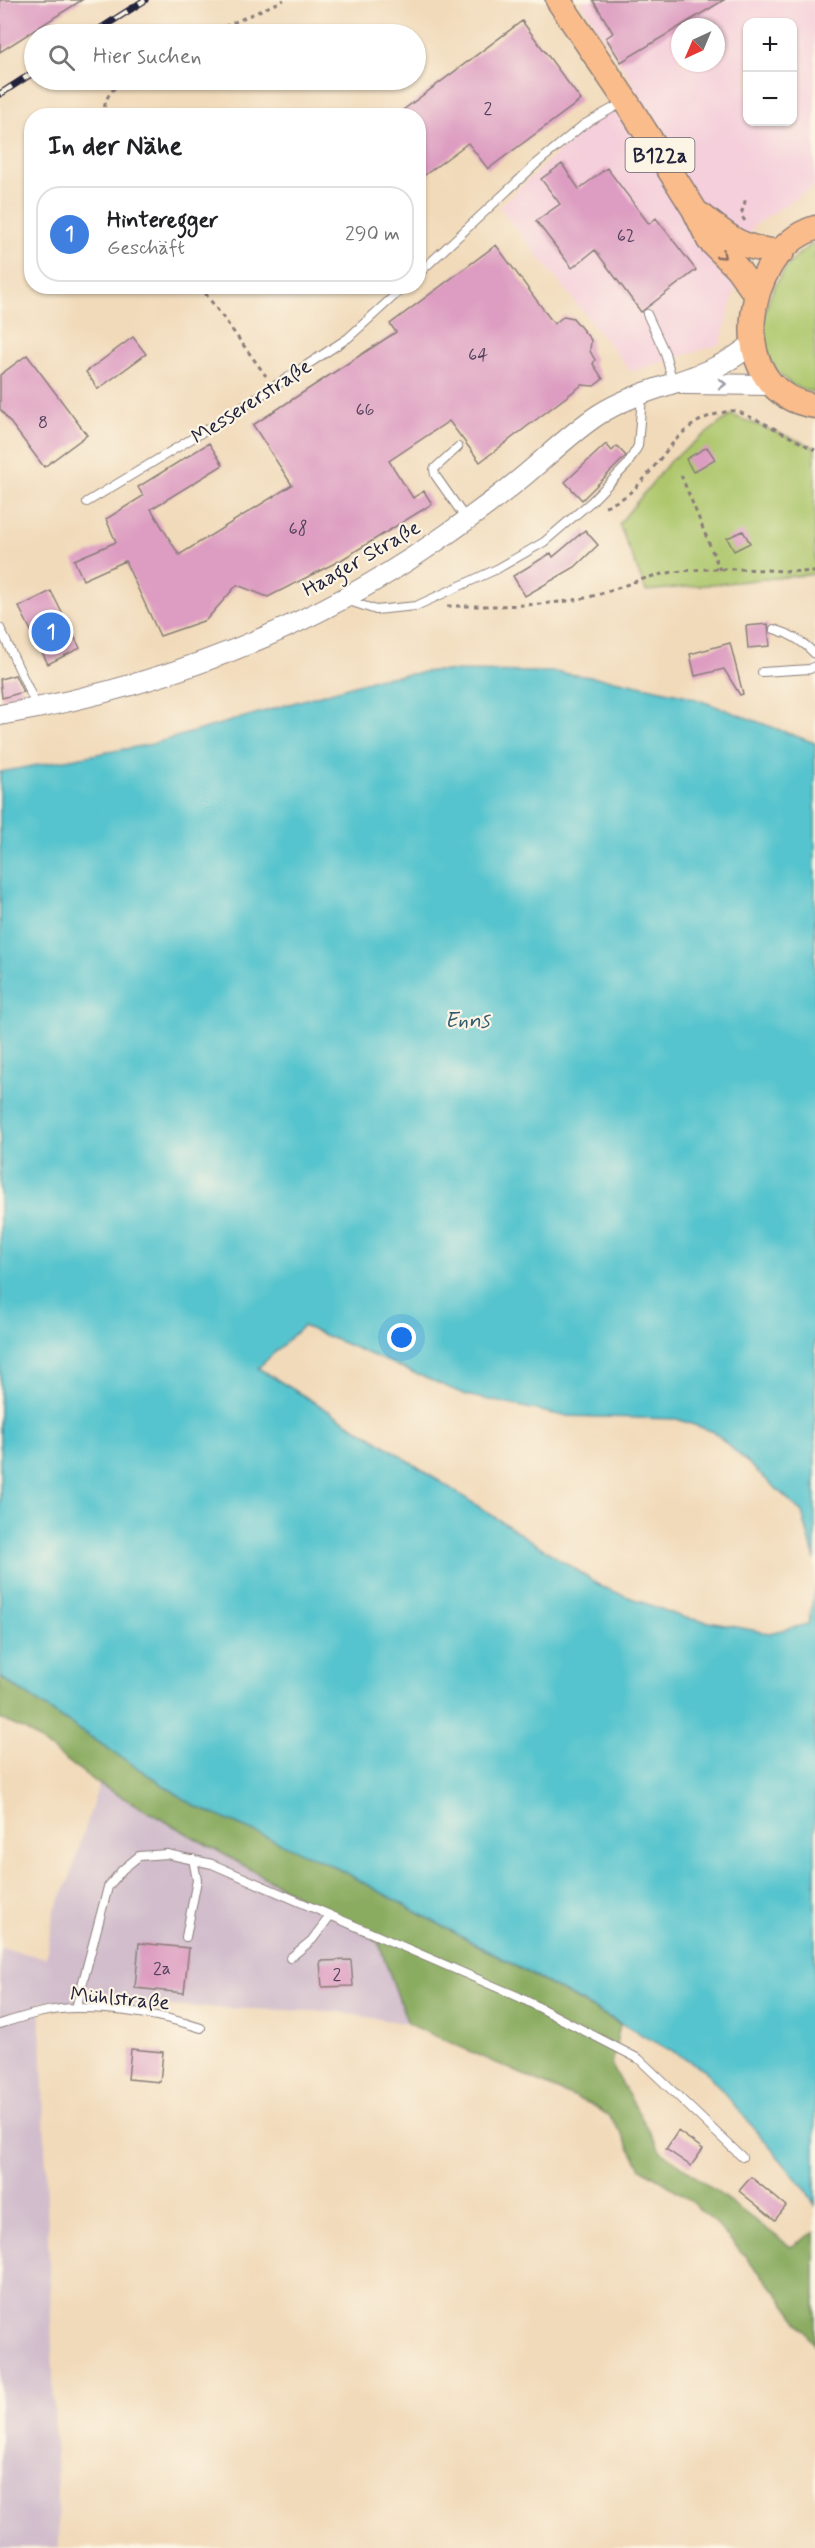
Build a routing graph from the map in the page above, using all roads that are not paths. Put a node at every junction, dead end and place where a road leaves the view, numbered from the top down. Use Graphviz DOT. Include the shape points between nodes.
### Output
graph roads {
  1 [pos="558,0"];
  2 [pos="626,100"];
  3 [pos="694,209"];
  4 [pos="815,228"];
  5 [pos="782,252"];
  6 [pos="426,267"];
  7 [pos="396,294"];
  8 [pos="758,296"];
  9 [pos="647,314"];
  10 [pos="753,343"];
  11 [pos="673,384"];
  12 [pos="771,385"];
  13 [pos="642,393"];
  14 [pos="815,406"];
  15 [pos="458,447"];
  16 [pos="87,502"];
  17 [pos="467,520"];
  18 [pos="343,599"];
  19 [pos="0,628"];
  20 [pos="774,629"];
  21 [pos="815,654"];
  22 [pos="815,666"];
  23 [pos="762,672"];
  24 [pos="38,708"];
  25 [pos="0,715"];
  26 [pos="193,1860"];
  27 [pos="330,1916"];
  28 [pos="186,1937"];
  29 [pos="290,1958"];
  30 [pos="76,2008"];
  31 [pos="0,2024"];
  32 [pos="201,2028"];
  33 [pos="742,2157"];
  1 -- 2 [label="main road, B122a"];
  2 -- 3 [label="main road, B122a"];
  2 -- 6 [label="lane" via="583,124"];
  3 -- 5 [label="main road, B122a" via="744,246"];
  3 -- 8 [label="main road, B122a, one-way" via="709,240"];
  4 -- 5 [label="main road" via="792,241"];
  5 -- 8 [label="main road"];
  7 -- 16 [label="lane, Messererstraße" via="348,338"];
  8 -- 10 [label="main road"];
  9 -- 11 [label="lane" via="665,353"];
  10 -- 11 [label="street, Haager Straße" via="729,362"];
  10 -- 12 [label="main road" via="756,358"];
  11 -- 12 [label="street, Haager Straße, one-way"];
  11 -- 13 [label="street, Haager Straße"];
  12 -- 14 [label="main road" via="792,400"];
  13 -- 17 [label="street, Haager Straße" via="597,415"];
  13 -- 18 [label="lane" via="638,446 627,465 544,542 497,569 416,606 376,610"];
  15 -- 17 [label="lane" via="434,470"];
  17 -- 18 [label="street, Haager Straße"];
  18 -- 24 [label="street, Haager Straße" via="256,641 198,663 111,692"];
  19 -- 24 [label="lane"];
  20 -- 21 [label="lane" via="805,643"];
  22 -- 23 [label="lane"];
  24 -- 25 [label="street, Haager Straße"];
  26 -- 27 [label="lane" via="212,1864"];
  26 -- 28 [label="lane" via="197,1880"];
  26 -- 30 [label="lane" via="167,1854 139,1857 108,1887"];
  27 -- 29 [label="lane" via="312,1940"];
  27 -- 33 [label="lane" via="519,1997 639,2059"];
  30 -- 31 [label="lane, Mühlstraße" via="31,2014"];
  30 -- 32 [label="lane, Mühlstraße" via="174,2019"];
}
